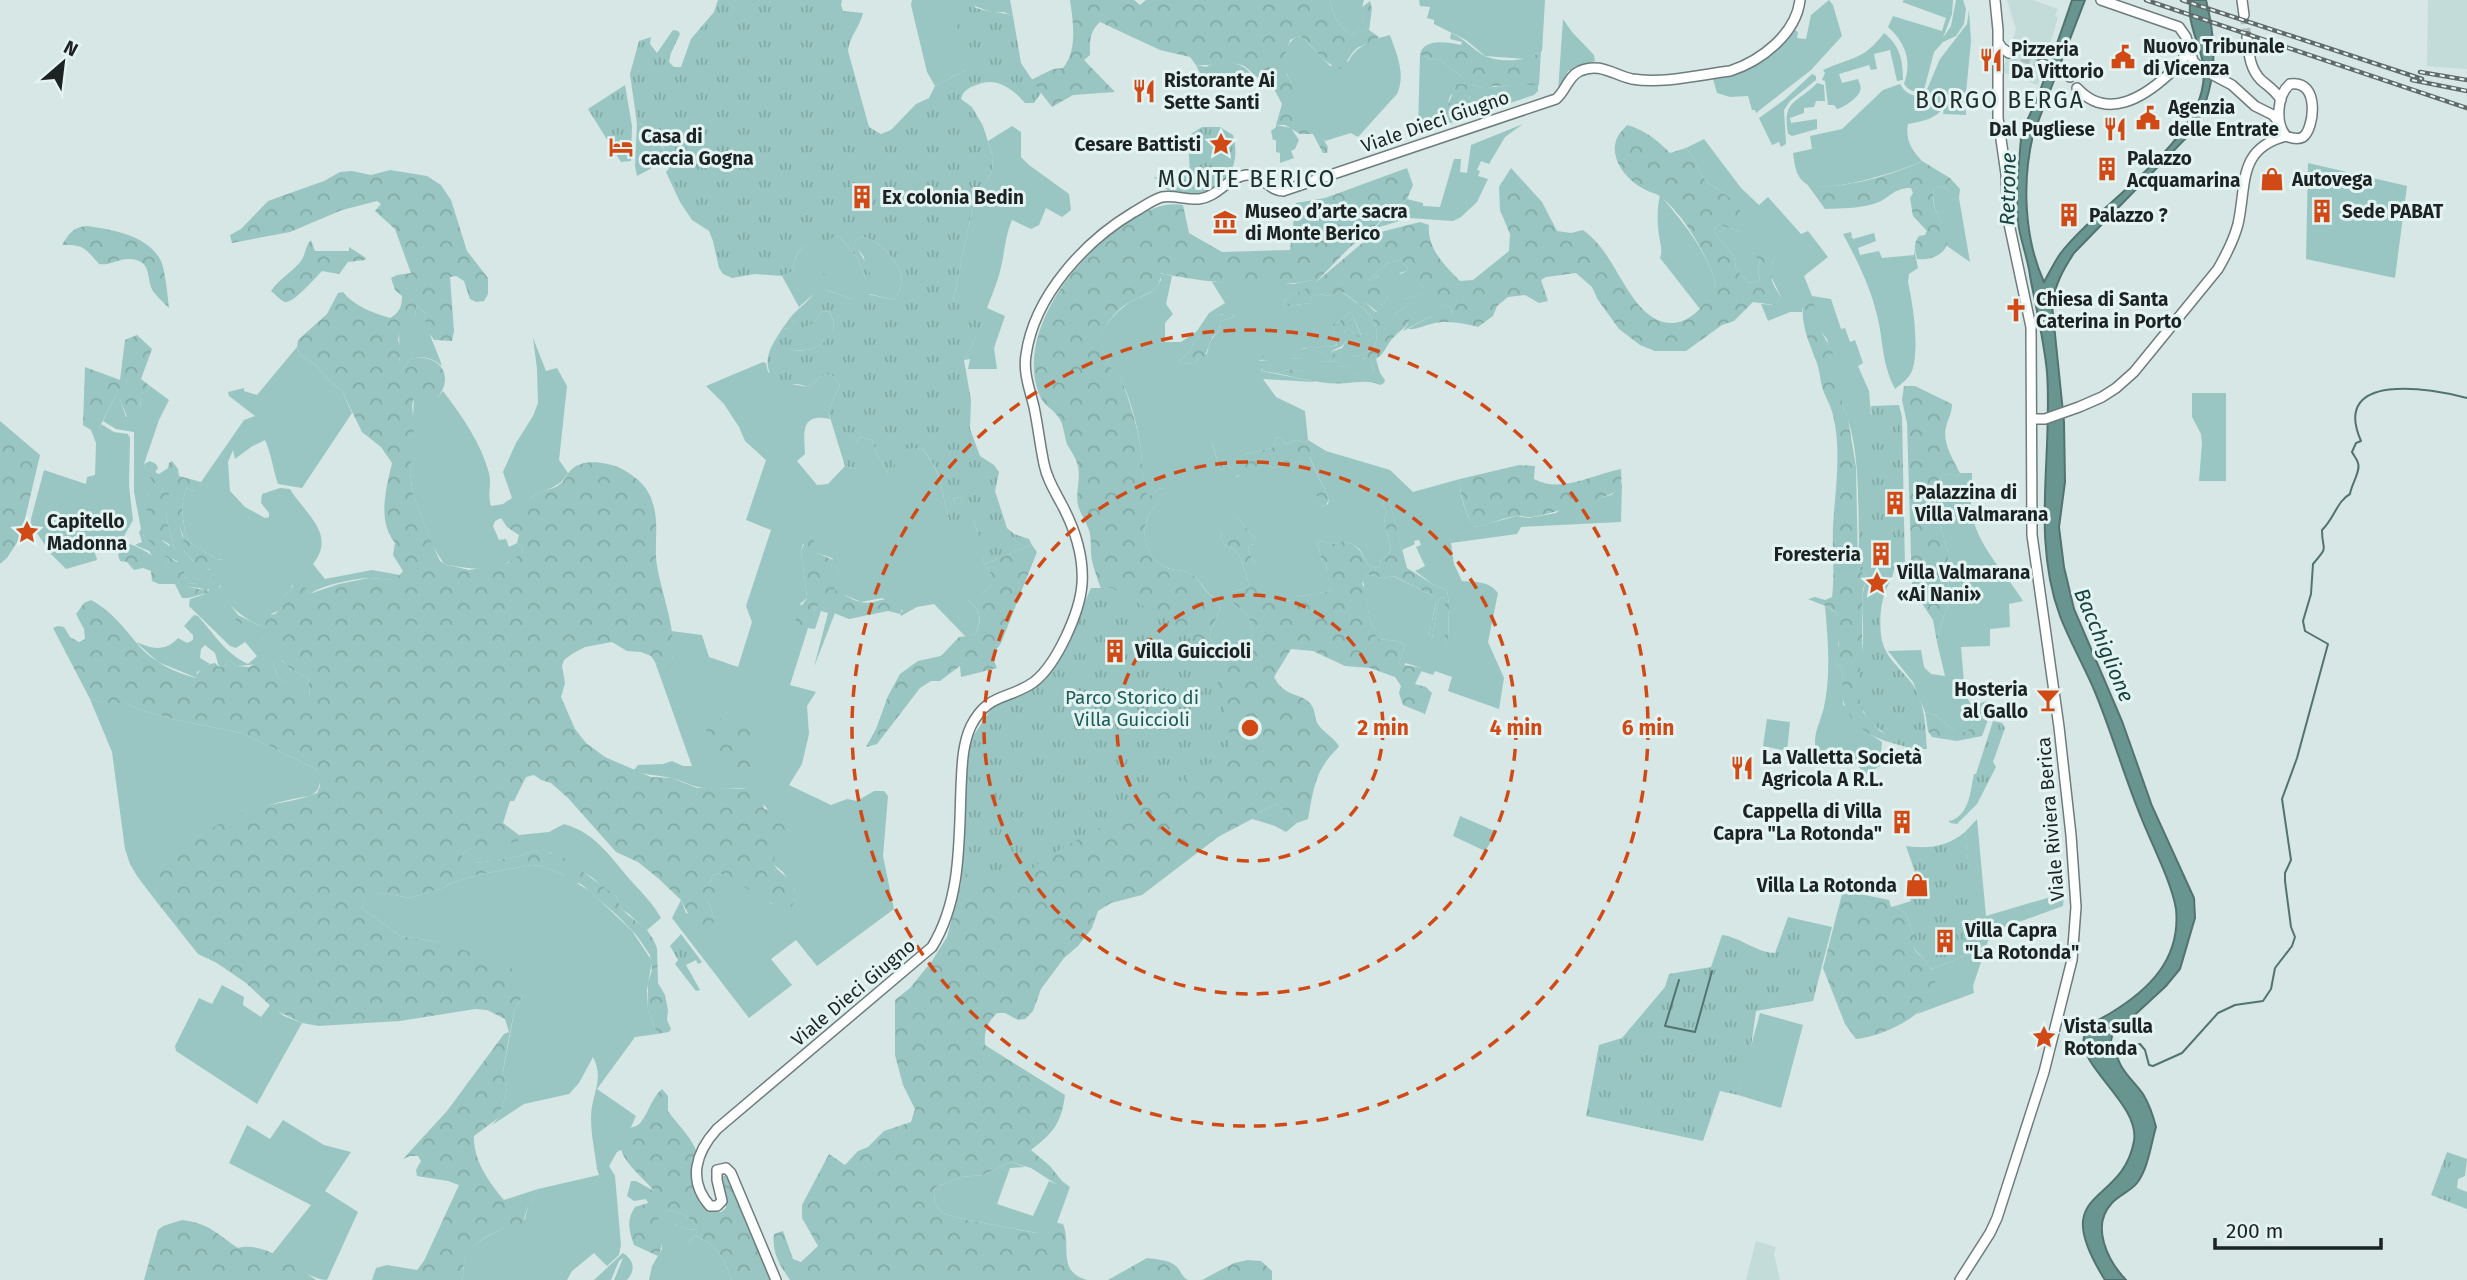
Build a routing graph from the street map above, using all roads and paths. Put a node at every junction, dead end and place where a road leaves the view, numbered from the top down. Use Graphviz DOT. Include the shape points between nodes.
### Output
graph roads {
  1 [pos="1800,0"];
  2 [pos="1995,0"];
  3 [pos="2101,0"];
  4 [pos="2242,0"];
  5 [pos="2244,15"];
  6 [pos="2247,37"];
  7 [pos="1998,42"];
  8 [pos="2187,47"];
  9 [pos="2044,65"];
  10 [pos="1998,66"];
  11 [pos="2175,70"];
  12 [pos="2201,70"];
  13 [pos="2066,74"];
  14 [pos="2077,88"];
  15 [pos="2273,88"];
  16 [pos="2286,88"];
  17 [pos="2281,103"];
  18 [pos="2266,111"];
  19 [pos="2280,125"];
  20 [pos="2286,136"];
  21 [pos="2270,141"];
  22 [pos="2033,419"];
  23 [pos="776,1280"];
  24 [pos="1960,1280"];
  1 -- 23 [label="main road, Viale Dieci Giugno" via="1788,30 1742,67 1644,80 1598,67 1587,69 1572,76 1556,99 1283,191 1246,175 1200,199 1164,197 1122,219 1092,242 1060,280 1036,319 1025,370 1046,474 1076,534 1082,568 1074,616 1046,669 1015,692 995,698 971,727 962,766 958,863 948,914 932,947 717,1129 697,1157 697,1177 710,1206 722,1201 716,1173 723,1168 731,1173"];
  2 -- 7 [label="main road"];
  3 -- 8 [label="main road" via="2175,24"];
  4 -- 5 [label="main road"];
  6 -- 15 [label="main road" via="2252,67"];
  7 -- 10 [label="main road"];
  7 -- 10 [label="main road" via="2009,53 2001,56"];
  8 -- 11 [label="main road" via="2183,63"];
  8 -- 12 [label="main road"];
  9 -- 13 [label="main road"];
  10 -- 22 [label="main road" via="2008,219 2032,327"];
  11 -- 12 [label="main road"];
  11 -- 14 [label="main road" via="2147,93 2119,103 2096,100"];
  12 -- 18 [label="main road" via="2232,85"];
  15 -- 16 [label="main road"];
  15 -- 17 [label="main road"];
  16 -- 17 [label="main road"];
  16 -- 20 [label="main road" via="2300,84 2312,97 2306,134"];
  17 -- 18 [label="main road"];
  17 -- 19 [label="main road"];
  18 -- 19 [label="main road"];
  19 -- 20 [label="main road"];
  19 -- 21 [label="main road"];
  20 -- 21 [label="main road"];
  21 -- 22 [label="main road" via="2247,166 2236,231 2218,269 2134,372 2102,397 2045,419"];
  22 -- 24 [label="main road, Viale Riviera Berica" via="2032,535 2071,835 2075,937 2044,1072 2000,1210"];
}
